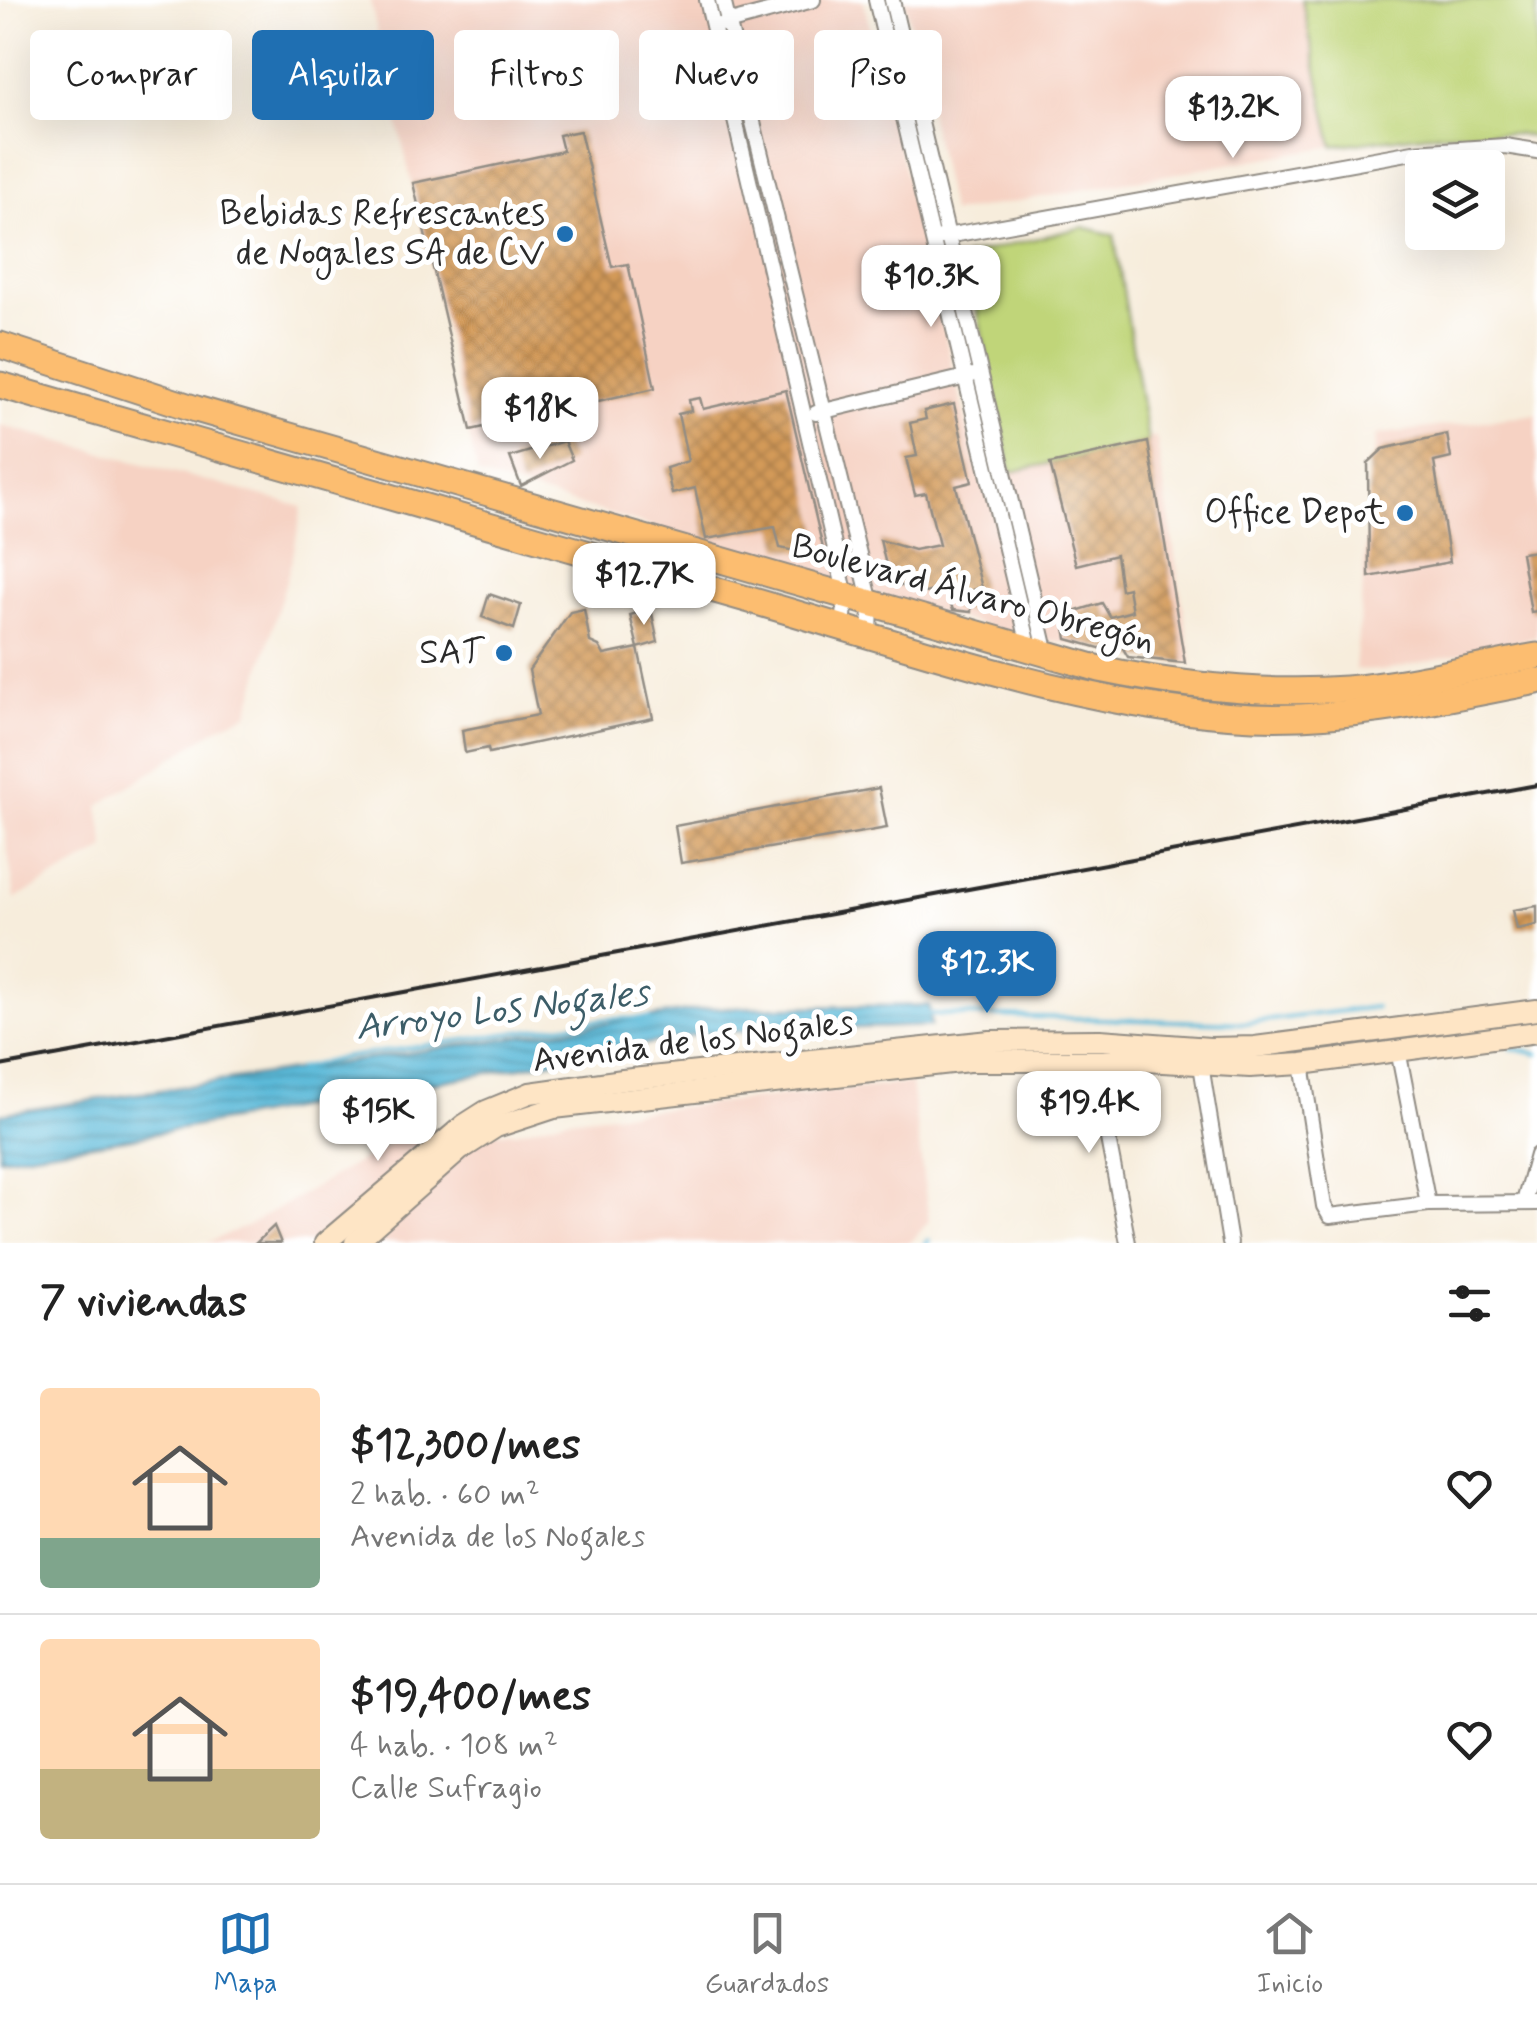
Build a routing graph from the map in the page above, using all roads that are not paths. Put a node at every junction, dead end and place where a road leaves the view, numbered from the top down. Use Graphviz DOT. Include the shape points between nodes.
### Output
graph roads {
  1 [pos="709,0"];
  2 [pos="723,0"];
  3 [pos="813,0"];
  4 [pos="876,0"];
  5 [pos="892,0"];
  6 [pos="721,25"];
  7 [pos="1537,150"];
  8 [pos="940,237"];
  9 [pos="0,345"];
  10 [pos="980,374"];
  11 [pos="964,378"];
  12 [pos="0,385"];
  13 [pos="823,412"];
  14 [pos="804,416"];
  15 [pos="600,526"];
  16 [pos="512,531"];
  17 [pos="659,574"];
  18 [pos="858,600"];
  19 [pos="843,627"];
  20 [pos="870,635"];
  21 [pos="1038,652"];
  22 [pos="1537,656"];
  23 [pos="1537,681"];
  24 [pos="1537,1010"];
  25 [pos="1537,1032"];
  26 [pos="1398,1050"];
  27 [pos="1093,1060"];
  28 [pos="1302,1064"];
  29 [pos="1200,1065"];
  30 [pos="1537,1155"];
  31 [pos="1530,1202"];
  32 [pos="1428,1204"];
  33 [pos="325,1243"];
  34 [pos="355,1243"];
  35 [pos="1128,1243"];
  36 [pos="1230,1243"];
  1 -- 6 [label="street"];
  2 -- 6 [label="street"];
  3 -- 6 [label="street"];
  4 -- 8 [label="street"];
  5 -- 8 [label="street"];
  6 -- 13 [label="street"];
  6 -- 14 [label="street"];
  7 -- 8 [label="street" via="1413,152"];
  8 -- 10 [label="street"];
  8 -- 11 [label="street"];
  9 -- 15 [label="highway, Boulevard Álvaro Obregón"];
  10 -- 11 [label="street"];
  10 -- 21 [label="street"];
  11 -- 13 [label="street"];
  11 -- 21 [label="street"];
  12 -- 16 [label="highway, Boulevard Álvaro Obregón"];
  13 -- 14 [label="street"];
  13 -- 18 [label="street"];
  14 -- 18 [label="street"];
  15 -- 16 [label="highway" via="557,534"];
  15 -- 17 [label="highway" via="632,559"];
  15 -- 18 [label="highway, Boulevard Álvaro Obregón"];
  16 -- 17 [label="highway, Boulevard Álvaro Obregón"];
  17 -- 19 [label="highway, Boulevard Álvaro Obregón"];
  18 -- 19 [label="street"];
  18 -- 20 [label="street"];
  18 -- 21 [label="highway, Boulevard Álvaro Obregón"];
  19 -- 20 [label="highway, Boulevard Álvaro Obregón"];
  20 -- 23 [label="highway, Boulevard Álvaro Obregón" via="1077,692 1191,713 1302,718"];
  21 -- 22 [label="highway, Boulevard Álvaro Obregón" via="1162,682 1284,692 1350,689"];
  24 -- 33 [label="main road, Avenida de los Nogales" via="1255,1047 1048,1039 927,1046 530,1093 464,1125"];
  25 -- 26 [label="main road, Avenida de los Nogales"];
  26 -- 28 [label="main road, Avenida de los Nogales"];
  26 -- 32 [label="street"];
  27 -- 29 [label="main road, Avenida de los Nogales"];
  27 -- 34 [label="main road, Avenida de los Nogales" via="969,1061 554,1108 496,1127 460,1150"];
  27 -- 35 [label="street"];
  28 -- 29 [label="main road, Avenida de los Nogales"];
  28 -- 32 [label="street" via="1330,1216"];
  29 -- 36 [label="street"];
  30 -- 31 [label="street"];
  31 -- 32 [label="street"];
}
